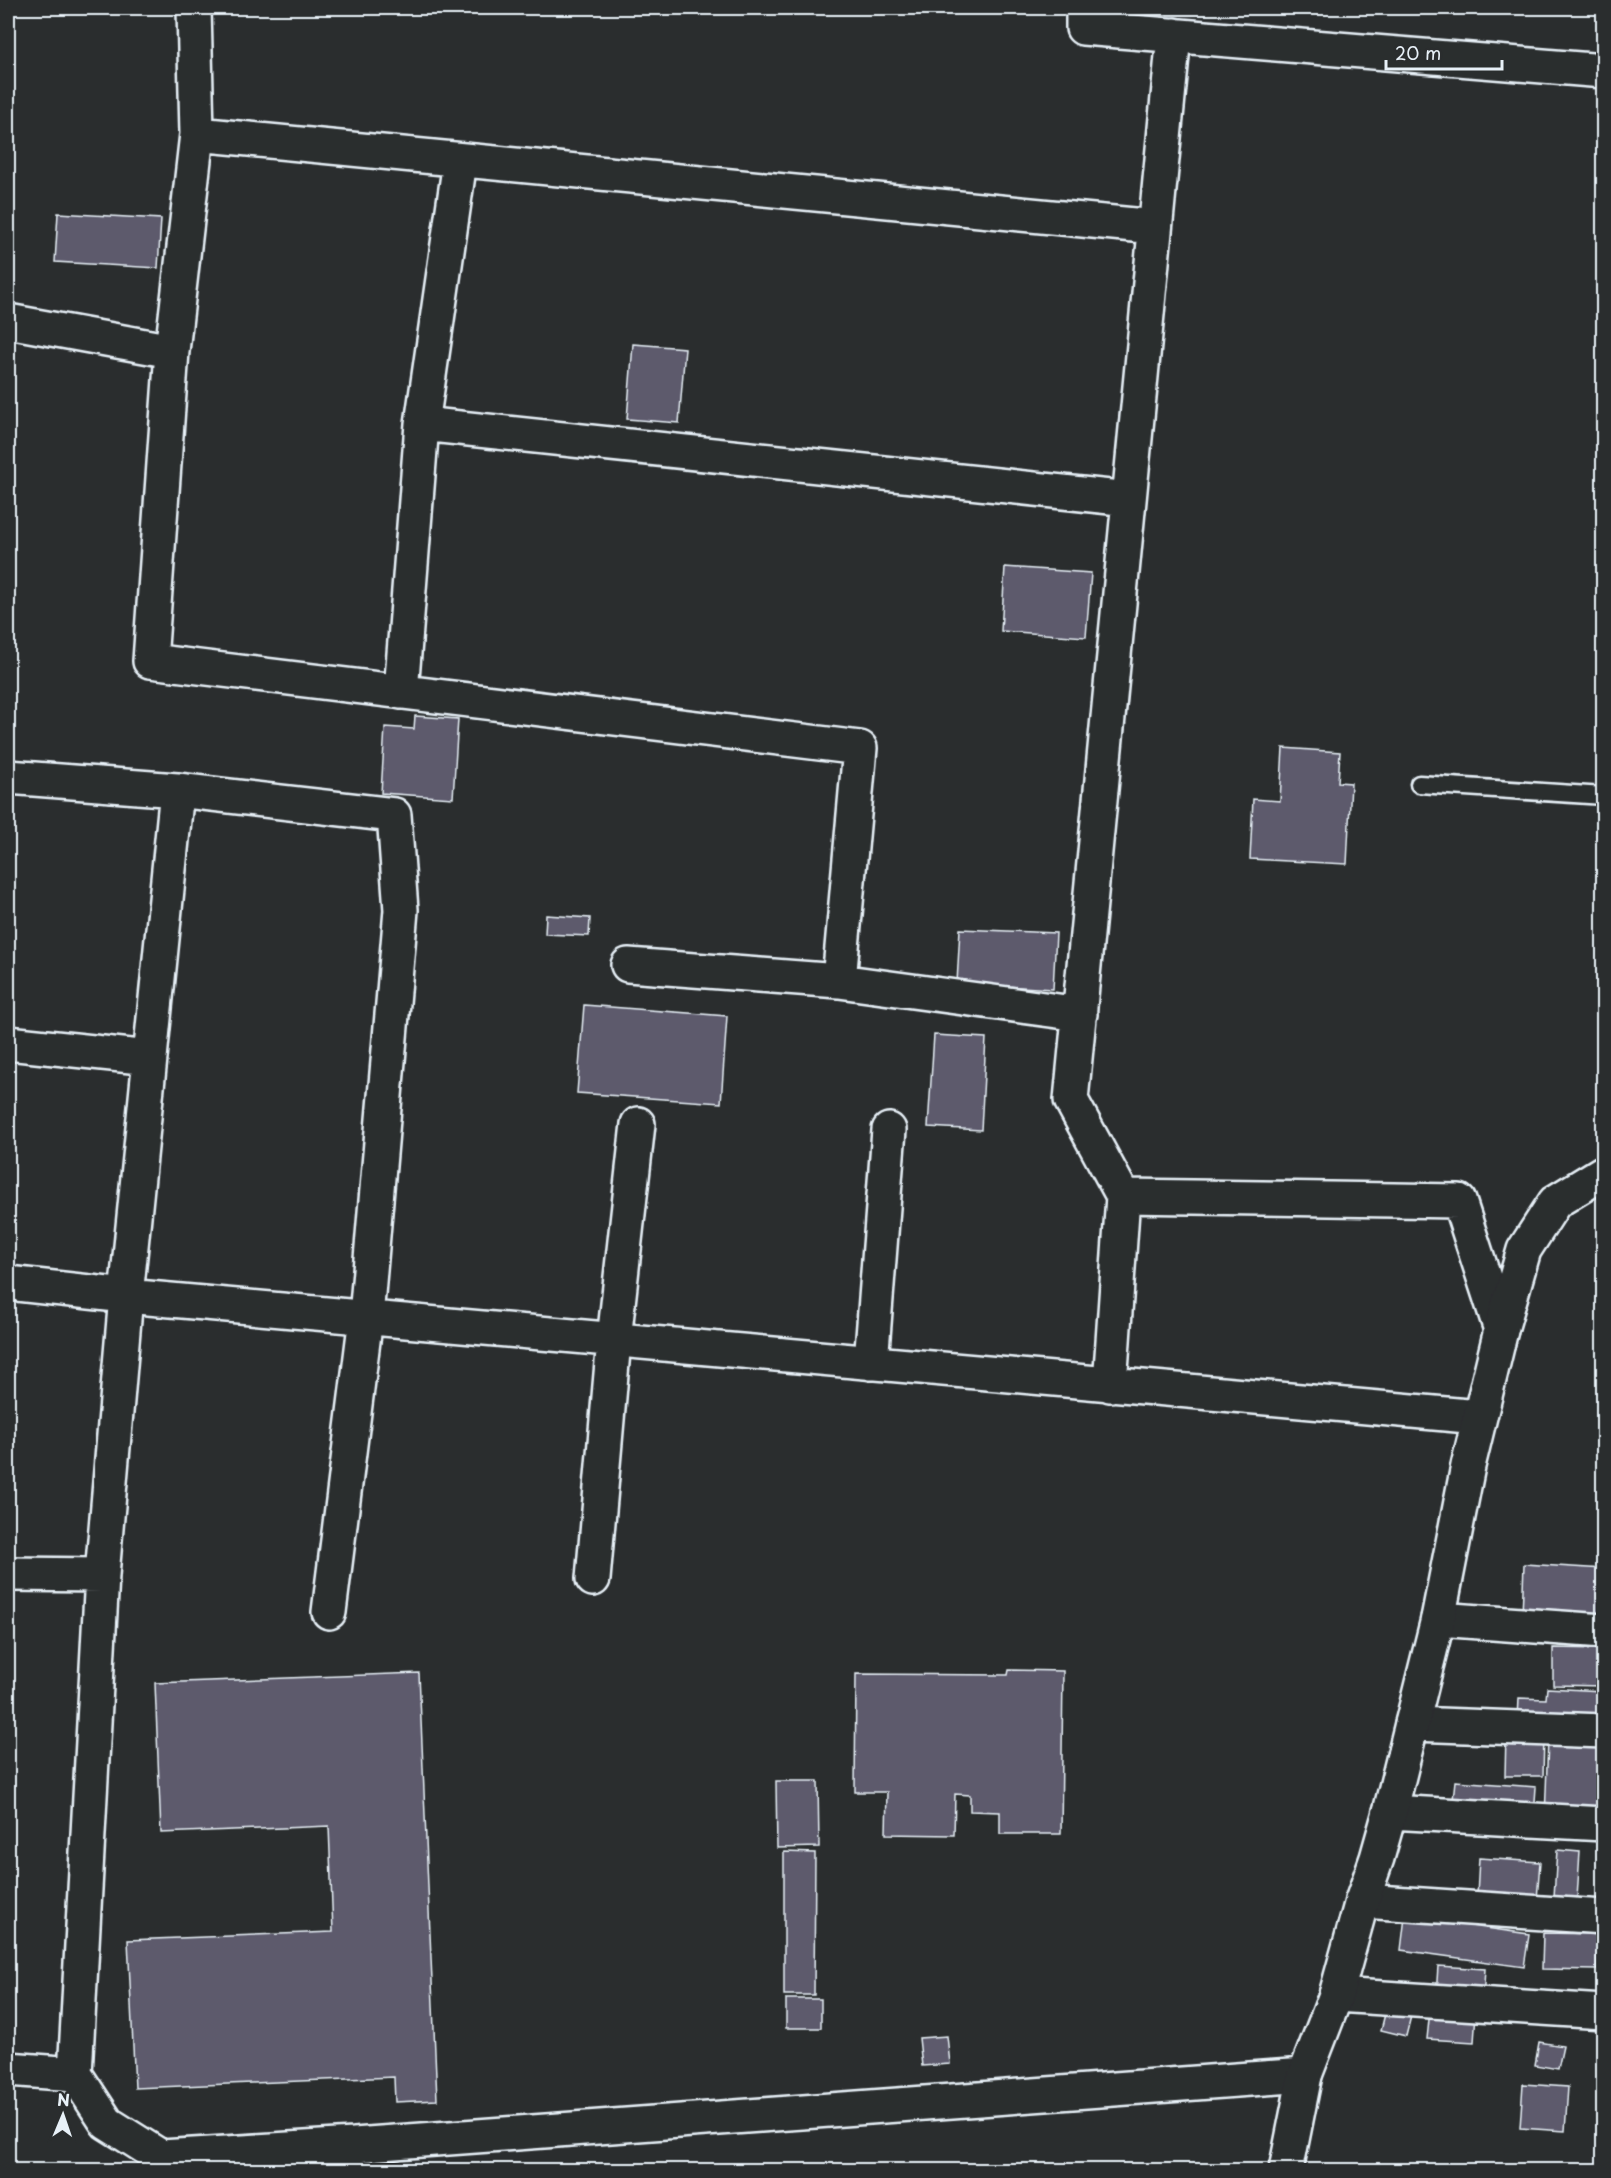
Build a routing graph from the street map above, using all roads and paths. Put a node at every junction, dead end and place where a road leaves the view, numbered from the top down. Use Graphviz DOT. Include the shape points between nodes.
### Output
graph roads {
  1 [pos="194,8"];
  2 [pos="1083,8"];
  3 [pos="1174,35"];
  4 [pos="1604,71"];
  5 [pos="196,134"];
  6 [pos="460,161"];
  7 [pos="1155,227"];
  8 [pos="8,321"];
  9 [pos="172,351"];
  10 [pos="422,424"];
  11 [pos="1129,499"];
  12 [pos="401,692"];
  13 [pos="8,777"];
  14 [pos="1419,784"];
  15 [pos="177,790"];
  16 [pos="1604,796"];
  17 [pos="628,965"];
  18 [pos="839,981"];
  19 [pos="1080,1014"];
  20 [pos="8,1043"];
  21 [pos="150,1058"];
  22 [pos="638,1124"];
  23 [pos="889,1130"];
  24 [pos="1604,1172"];
  25 [pos="1123,1196"];
  26 [pos="8,1282"];
  27 [pos="126,1296"];
  28 [pos="366,1317"];
  29 [pos="1501,1330"];
  30 [pos="614,1340"];
  31 [pos="871,1363"];
  32 [pos="1110,1385"];
  33 [pos="1479,1417"];
  34 [pos="8,1574"];
  35 [pos="102,1575"];
  36 [pos="593,1579"];
  37 [pos="329,1612"];
  38 [pos="1438,1619"];
  39 [pos="1604,1631"];
  40 [pos="1412,1724"];
  41 [pos="1604,1731"];
  42 [pos="1390,1812"];
  43 [pos="1604,1824"];
  44 [pos="1362,1901"];
  45 [pos="1604,1917"];
  46 [pos="1336,1995"];
  47 [pos="1604,2012"];
  48 [pos="8,2069"];
  49 [pos="75,2074"];
  50 [pos="1305,2075"];
  51 [pos="355,2158"];
  52 [pos="1286,2170"];
  1 -- 5 [label="street"];
  2 -- 3 [label="street" via="1083,28"];
  3 -- 4 [label="street"];
  3 -- 7 [label="street"];
  5 -- 6 [label="street"];
  5 -- 9 [label="street"];
  6 -- 7 [label="street"];
  6 -- 10 [label="street"];
  7 -- 11 [label="street"];
  8 -- 9 [label="street"];
  9 -- 12 [label="street" via="150,661"];
  10 -- 11 [label="street"];
  10 -- 12 [label="street"];
  11 -- 19 [label="street"];
  12 -- 18 [label="street" via="860,748"];
  13 -- 15 [label="street"];
  14 -- 16 [label="lane"];
  15 -- 21 [label="street"];
  15 -- 28 [label="street" via="394,815 401,910"];
  17 -- 18 [label="street"];
  18 -- 19 [label="street"];
  19 -- 25 [label="street" via="1071,1100"];
  20 -- 21 [label="street"];
  21 -- 27 [label="street"];
  22 -- 30 [label="street"];
  23 -- 31 [label="street"];
  24 -- 29 [label="street" via="1555,1202 1524,1250"];
  25 -- 29 [label="street" via="1459,1201"];
  25 -- 32 [label="street"];
  26 -- 27 [label="street"];
  27 -- 28 [label="street"];
  27 -- 35 [label="street"];
  28 -- 30 [label="street"];
  28 -- 37 [label="street"];
  29 -- 33 [label="street"];
  30 -- 31 [label="street"];
  30 -- 36 [label="street"];
  31 -- 32 [label="street"];
  32 -- 33 [label="street"];
  33 -- 38 [label="street"];
  34 -- 35 [label="street"];
  35 -- 49 [label="street"];
  38 -- 39 [label="street"];
  38 -- 40 [label="street"];
  40 -- 41 [label="street"];
  40 -- 42 [label="street"];
  42 -- 43 [label="street"];
  42 -- 44 [label="street"];
  44 -- 45 [label="street"];
  44 -- 46 [label="street"];
  46 -- 47 [label="street"];
  46 -- 50 [label="street"];
  48 -- 49 [label="street"];
  49 -- 51 [label="street" via="107,2123 161,2157"];
  50 -- 51 [label="street"];
  50 -- 52 [label="street"];
}
